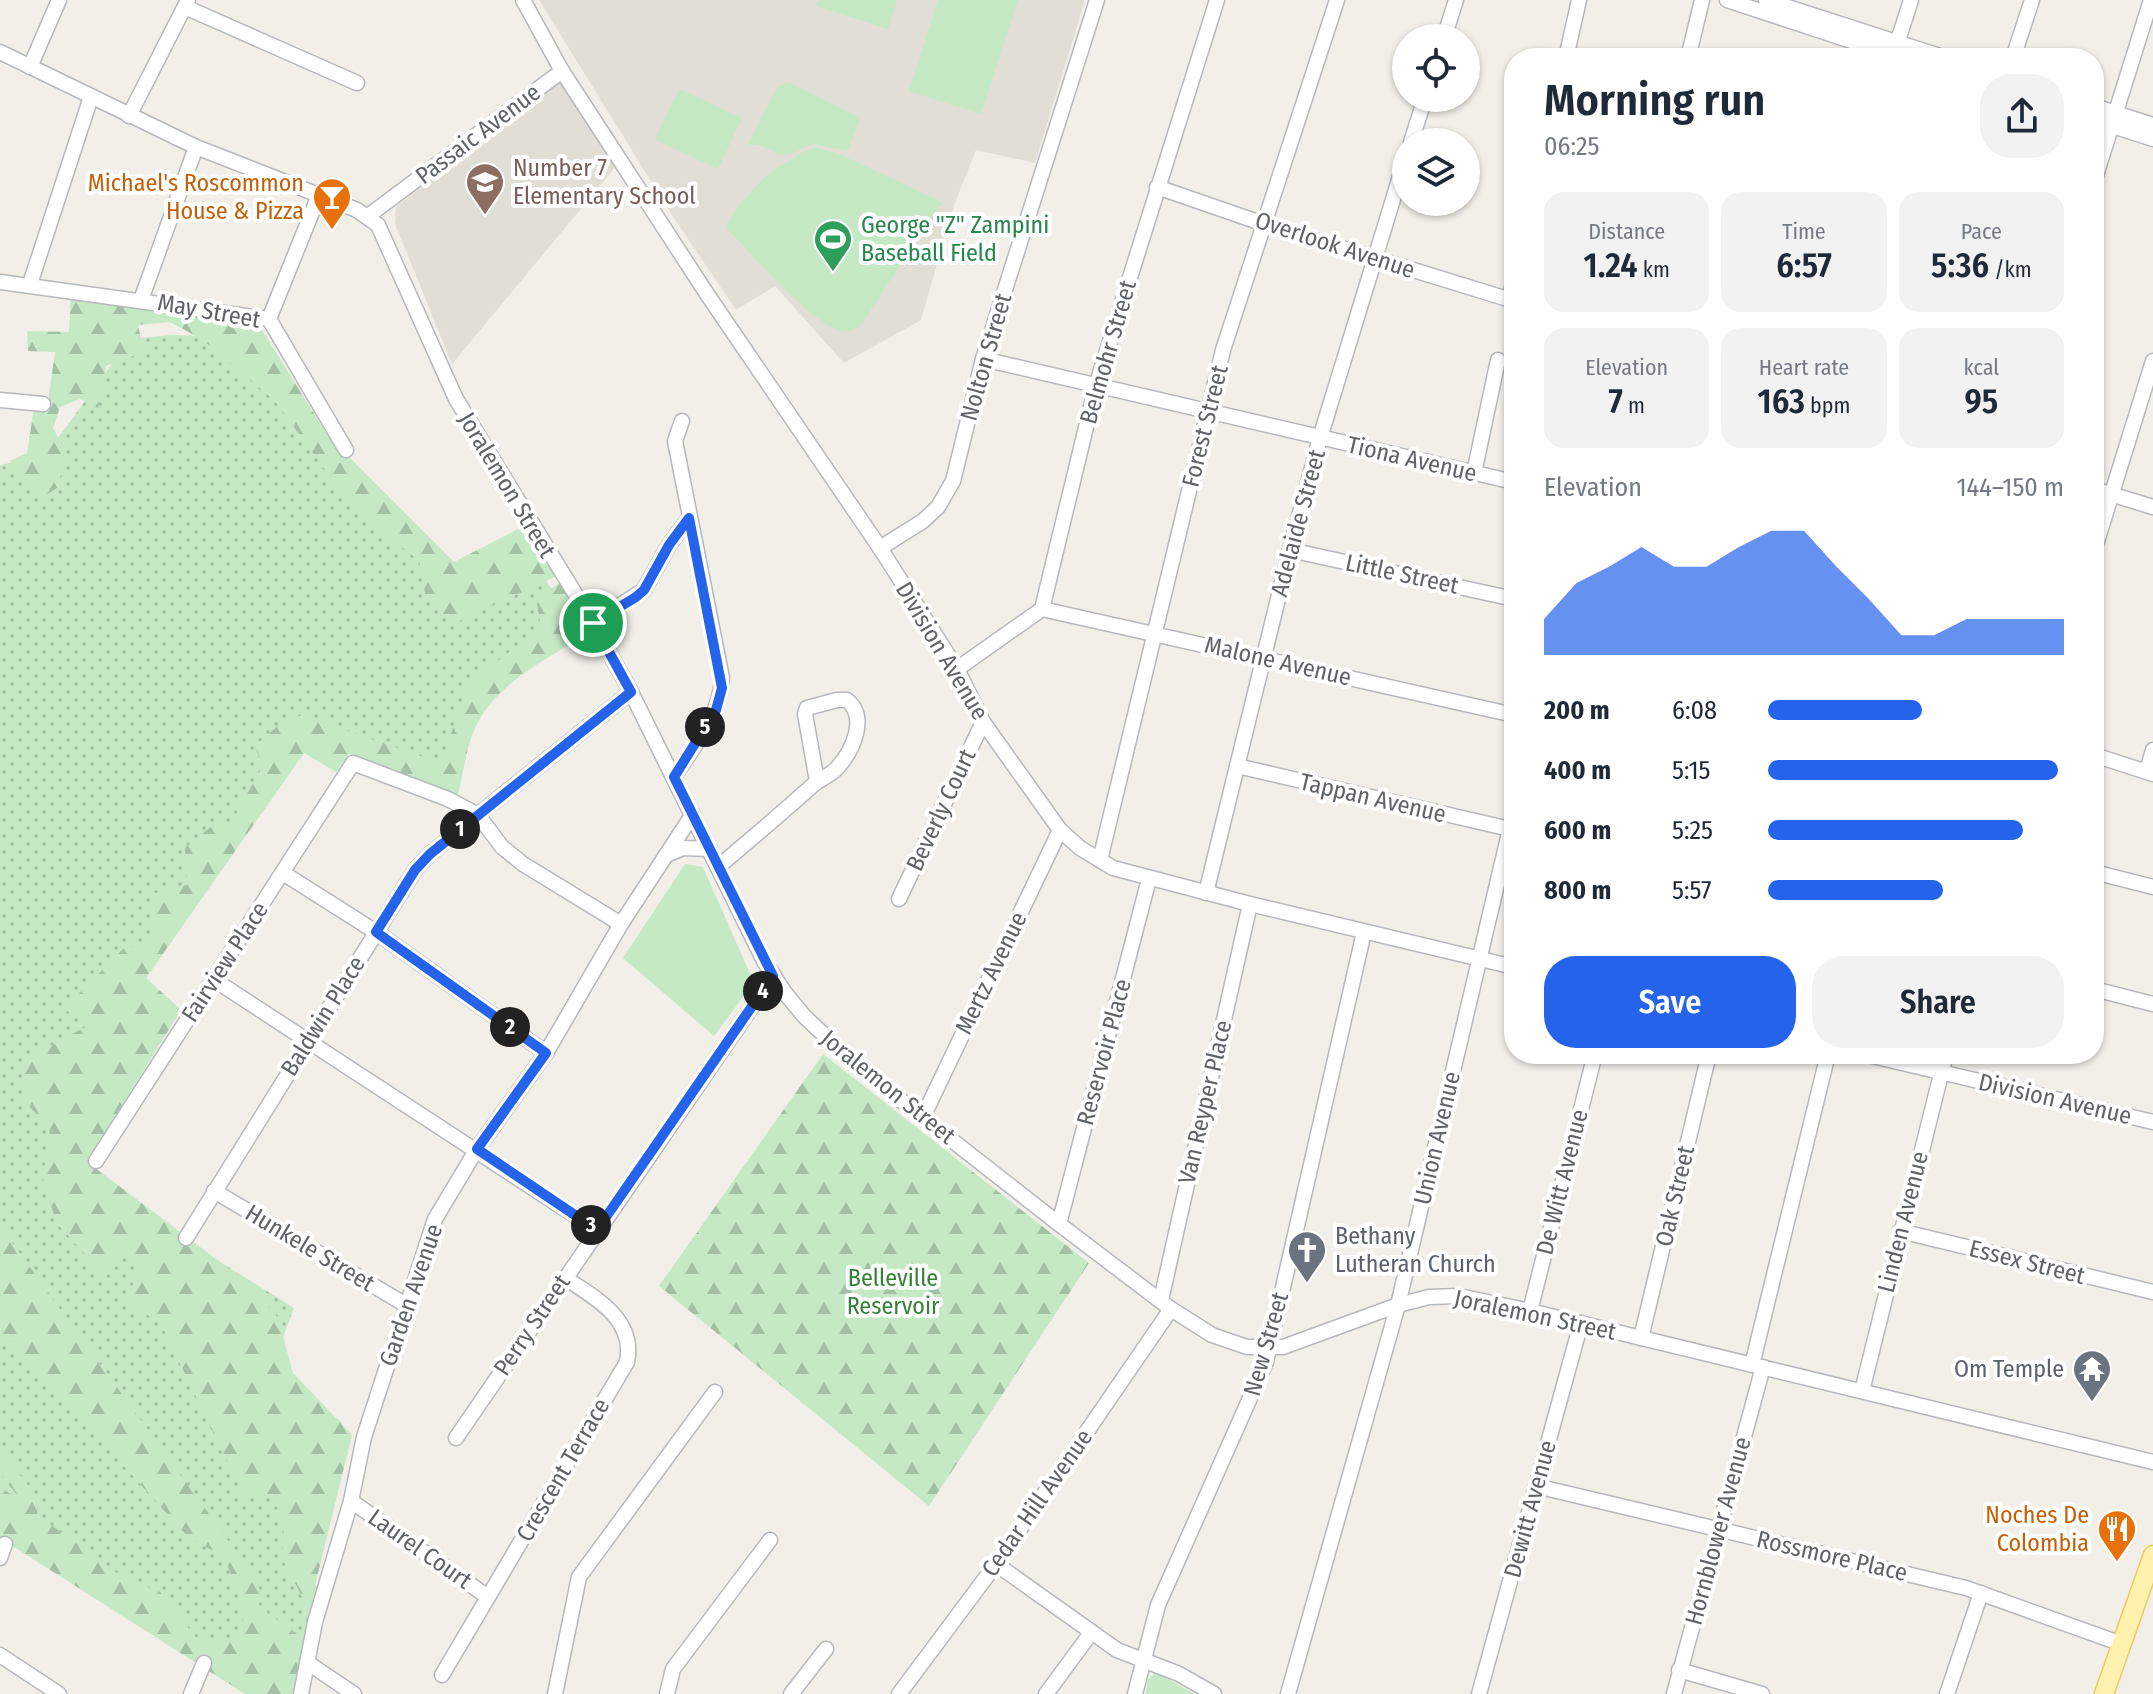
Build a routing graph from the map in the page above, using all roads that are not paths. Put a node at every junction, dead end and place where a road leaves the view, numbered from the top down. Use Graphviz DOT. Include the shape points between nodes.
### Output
graph roads {
  1 [pos="59,0"];
  2 [pos="523,0"];
  3 [pos="1097,0"];
  4 [pos="1217,0"];
  5 [pos="1337,0"];
  6 [pos="1456,0"];
  7 [pos="1579,0"];
  8 [pos="1702,0"];
  9 [pos="1727,0"];
  10 [pos="1766,0"];
  11 [pos="1911,0"];
  12 [pos="2032,0"];
  13 [pos="2151,0"];
  14 [pos="186,3"];
  15 [pos="1448,24"];
  16 [pos="1568,48"];
  17 [pos="1690,48"];
  18 [pos="1880,48"];
  19 [pos="1884,48"];
  20 [pos="1897,48"];
  21 [pos="2016,48"];
  22 [pos="0,52"];
  23 [pos="30,67"];
  24 [pos="562,71"];
  25 [pos="357,83"];
  26 [pos="91,97"];
  27 [pos="2104,112"];
  28 [pos="129,116"];
  29 [pos="2114,119"];
  30 [pos="2104,120"];
  31 [pos="2153,125"];
  32 [pos="2153,139"];
  33 [pos="196,147"];
  34 [pos="2104,150"];
  35 [pos="1157,187"];
  36 [pos="319,195"];
  37 [pos="1392,201"];
  38 [pos="368,216"];
  39 [pos="1264,224"];
  40 [pos="1374,258"];
  41 [pos="0,282"];
  42 [pos="30,284"];
  43 [pos="1504,298"];
  44 [pos="141,300"];
  45 [pos="269,319"];
  46 [pos="983,359"];
  47 [pos="1498,360"];
  48 [pos="2153,361"];
  49 [pos="1096,386"];
  50 [pos="0,400"];
  51 [pos="43,404"];
  52 [pos="1208,412"];
  53 [pos="682,421"];
  54 [pos="1320,438"];
  55 [pos="346,450"];
  56 [pos="1474,473"];
  57 [pos="1504,480"];
  58 [pos="2104,492"];
  59 [pos="2111,494"];
  60 [pos="2153,507"];
  61 [pos="2104,517"];
  62 [pos="689,518"];
  63 [pos="880,548"];
  64 [pos="1290,550"];
  65 [pos="1504,597"];
  66 [pos="1042,609"];
  67 [pos="593,623"];
  68 [pos="1155,632"];
  69 [pos="1264,659"];
  70 [pos="957,669"];
  71 [pos="631,692"];
  72 [pos="1504,713"];
  73 [pos="983,722"];
  74 [pos="2153,750"];
  75 [pos="2104,758"];
  76 [pos="1237,766"];
  77 [pos="2150,772"];
  78 [pos="674,777"];
  79 [pos="817,781"];
  80 [pos="693,814"];
  81 [pos="478,815"];
  82 [pos="1504,828"];
  83 [pos="1060,830"];
  84 [pos="710,849"];
  85 [pos="667,854"];
  86 [pos="1100,860"];
  87 [pos="718,867"];
  88 [pos="1504,868"];
  89 [pos="283,873"];
  90 [pos="2104,875"];
  91 [pos="1149,879"];
  92 [pos="2153,887"];
  93 [pos="1206,893"];
  94 [pos="899,899"];
  95 [pos="1250,904"];
  96 [pos="621,924"];
  97 [pos="376,932"];
  98 [pos="1364,932"];
  99 [pos="1479,959"];
  100 [pos="1504,965"];
  101 [pos="773,976"];
  102 [pos="213,979"];
  103 [pos="2104,992"];
  104 [pos="2153,1004"];
  105 [pos="308,1039"];
  106 [pos="546,1053"];
  107 [pos="1592,1064"];
  108 [pos="1707,1064"];
  109 [pos="1826,1064"];
  110 [pos="1907,1064"];
  111 [pos="1943,1064"];
  112 [pos="1941,1072"];
  113 [pos="923,1117"];
  114 [pos="2153,1122"];
  115 [pos="477,1149"];
  116 [pos="96,1161"];
  117 [pos="214,1191"];
  118 [pos="1059,1224"];
  119 [pos="597,1230"];
  120 [pos="1900,1231"];
  121 [pos="186,1238"];
  122 [pos="565,1278"];
  123 [pos="2153,1292"];
  124 [pos="1166,1304"];
  125 [pos="406,1305"];
  126 [pos="1398,1305"];
  127 [pos="1530,1311"];
  128 [pos="1581,1323"];
  129 [pos="1641,1338"];
  130 [pos="1269,1348"];
  131 [pos="1757,1366"];
  132 [pos="1862,1391"];
  133 [pos="715,1392"];
  134 [pos="456,1438"];
  135 [pos="2153,1462"];
  136 [pos="1536,1486"];
  137 [pos="351,1501"];
  138 [pos="1719,1529"];
  139 [pos="770,1540"];
  140 [pos="2153,1555"];
  141 [pos="996,1564"];
  142 [pos="1981,1593"];
  143 [pos="488,1597"];
  144 [pos="1091,1633"];
  145 [pos="2122,1644"];
  146 [pos="826,1649"];
  147 [pos="0,1655"];
  148 [pos="1144,1661"];
  149 [pos="204,1663"];
  150 [pos="308,1663"];
  151 [pos="1679,1670"];
  152 [pos="442,1675"];
  153 [pos="59,1694"];
  154 [pos="191,1694"];
  155 [pos="301,1694"];
  156 [pos="354,1694"];
  157 [pos="555,1694"];
  158 [pos="667,1694"];
  159 [pos="791,1694"];
  160 [pos="899,1694"];
  161 [pos="1046,1694"];
  162 [pos="1135,1694"];
  163 [pos="1214,1694"];
  164 [pos="1288,1694"];
  165 [pos="1479,1694"];
  166 [pos="1674,1694"];
  167 [pos="1762,1694"];
  168 [pos="1947,1694"];
  169 [pos="2104,1694"];
  1 -- 23 [label="street"];
  2 -- 24 [label="street, Passaic Avenue"];
  3 -- 46 [label="street, Nolton Street"];
  4 -- 35 [label="street, Belmohr Street"];
  5 -- 39 [label="street, Forest Street"];
  6 -- 15 [label="street"];
  7 -- 16 [label="street"];
  8 -- 17 [label="street"];
  9 -- 18 [label="street"];
  10 -- 19 [label="street"];
  11 -- 20 [label="street"];
  12 -- 21 [label="street"];
  13 -- 29 [label="street"];
  14 -- 25 [label="street"];
  14 -- 28 [label="street"];
  22 -- 23 [label="street"];
  23 -- 26 [label="street"];
  24 -- 38 [label="street, Passaic Avenue"];
  24 -- 63 [label="street, Division Avenue"];
  26 -- 28 [label="street"];
  26 -- 42 [label="street"];
  27 -- 29 [label="street"];
  28 -- 33 [label="street"];
  29 -- 30 [label="street"];
  29 -- 31 [label="street"];
  29 -- 32 [label="street"];
  29 -- 34 [label="street"];
  33 -- 36 [label="street"];
  33 -- 44 [label="street"];
  35 -- 39 [label="street, Overlook Avenue"];
  35 -- 49 [label="street, Belmohr Street"];
  36 -- 38 [label="street"];
  36 -- 45 [label="street"];
  37 -- 40 [label="street, Adelaide Street"];
  38 -- 67 [label="street, Joralemon Street" via="382,231 467,422"];
  39 -- 40 [label="street, Overlook Avenue"];
  39 -- 52 [label="street, Forest Street"];
  40 -- 43 [label="street, Overlook Avenue"];
  40 -- 54 [label="street, Adelaide Street"];
  41 -- 42 [label="street, May Street"];
  42 -- 44 [label="street, May Street"];
  44 -- 45 [label="street, May Street"];
  45 -- 55 [label="street, May Street"];
  46 -- 49 [label="street, Tiona Avenue"];
  46 -- 63 [label="street, Nolton Street" via="953,481 923,521"];
  47 -- 56 [label="street"];
  48 -- 59 [label="street"];
  49 -- 52 [label="street, Tiona Avenue"];
  49 -- 66 [label="street, Belmohr Street"];
  50 -- 51 [label="street"];
  52 -- 54 [label="street, Tiona Avenue"];
  52 -- 68 [label="street, Forest Street"];
  53 -- 62 [label="street" via="675,441"];
  54 -- 56 [label="street, Tiona Avenue"];
  54 -- 64 [label="street, Adelaide Street"];
  56 -- 57 [label="street, Tiona Avenue"];
  58 -- 59 [label="street"];
  59 -- 60 [label="street"];
  59 -- 61 [label="street"];
  62 -- 67 [label="street" via="644,590"];
  62 -- 78 [label="street" via="722,688 716,710"];
  63 -- 70 [label="street, Division Avenue"];
  64 -- 65 [label="street, Little Street"];
  64 -- 69 [label="street, Adelaide Street"];
  66 -- 68 [label="street, Malone Avenue"];
  66 -- 70 [label="street"];
  67 -- 71 [label="street, Joralemon Street"];
  68 -- 69 [label="street, Malone Avenue"];
  68 -- 86 [label="street, Forest Street"];
  69 -- 72 [label="street, Malone Avenue"];
  69 -- 76 [label="street, Adelaide Street"];
  70 -- 73 [label="street, Division Avenue"];
  71 -- 78 [label="street, Joralemon Street"];
  71 -- 81 [label="street, Baldwin Place"];
  73 -- 83 [label="street, Division Avenue"];
  73 -- 94 [label="street, Beverly Court"];
  74 -- 77 [label="street"];
  75 -- 77 [label="street"];
  76 -- 82 [label="street, Tappan Avenue"];
  76 -- 93 [label="street, Adelaide Street"];
  78 -- 80 [label="street, Joralemon Street"];
  79 -- 79 [label="street" via="836,770 858,732 853,705 847,700 807,708"];
  79 -- 87 [label="street"];
  80 -- 84 [label="street, Joralemon Street"];
  80 -- 85 [label="street, Garden Avenue"];
  81 -- 89 [label="street, Fairview Place" via="353,763"];
  81 -- 96 [label="street" via="512,856"];
  81 -- 97 [label="street, Baldwin Place" via="423,861"];
  83 -- 86 [label="street, Division Avenue"];
  83 -- 113 [label="street, Mertz Avenue"];
  84 -- 85 [label="street" via="683,848"];
  84 -- 87 [label="street, Joralemon Street"];
  85 -- 96 [label="street, Garden Avenue"];
  86 -- 91 [label="street, Division Avenue"];
  87 -- 101 [label="street, Joralemon Street"];
  88 -- 99 [label="street, Union Avenue"];
  89 -- 97 [label="street"];
  89 -- 102 [label="street, Fairview Place"];
  90 -- 92 [label="street"];
  91 -- 93 [label="street, Division Avenue"];
  91 -- 118 [label="street, Reservoir Place"];
  93 -- 95 [label="street, Division Avenue"];
  95 -- 98 [label="street, Division Avenue"];
  95 -- 124 [label="street, Van Reyper Place"];
  96 -- 106 [label="street, Garden Avenue"];
  97 -- 105 [label="street, Baldwin Place"];
  97 -- 106 [label="street"];
  98 -- 99 [label="street, Division Avenue"];
  98 -- 130 [label="street, New Street"];
  99 -- 100 [label="street, Division Avenue"];
  99 -- 126 [label="street, Union Avenue"];
  101 -- 113 [label="street, Joralemon Street" via="831,1043"];
  101 -- 119 [label="street, Perry Street"];
  102 -- 105 [label="street"];
  102 -- 116 [label="street, Fairview Place"];
  103 -- 104 [label="street"];
  105 -- 115 [label="street"];
  105 -- 117 [label="street, Baldwin Place"];
  106 -- 115 [label="street, Garden Avenue"];
  107 -- 127 [label="street, De Witt Avenue"];
  108 -- 129 [label="street, Oak Street"];
  109 -- 131 [label="street, Hornblower Avenue"];
  110 -- 112 [label="street, Division Avenue"];
  111 -- 112 [label="street, Linden Avenue"];
  112 -- 114 [label="street, Division Avenue"];
  112 -- 120 [label="street, Linden Avenue"];
  113 -- 118 [label="street, Joralemon Street"];
  115 -- 119 [label="street"];
  115 -- 125 [label="street, Garden Avenue" via="435,1219"];
  117 -- 121 [label="street, Baldwin Place"];
  117 -- 125 [label="street, Hunkele Street"];
  118 -- 124 [label="street, Joralemon Street"];
  119 -- 122 [label="street, Perry Street"];
  120 -- 123 [label="street, Essex Street"];
  120 -- 132 [label="street, Linden Avenue"];
  122 -- 134 [label="street, Perry Street"];
  122 -- 143 [label="street, Crescent Terrace" via="614,1313 627,1343 627,1362"];
  124 -- 130 [label="street, Joralemon Street" via="1223,1340"];
  124 -- 141 [label="street, Cedar Hill Avenue"];
  125 -- 137 [label="street, Garden Avenue" via="364,1437"];
  126 -- 127 [label="street, Joralemon Street" via="1445,1296"];
  126 -- 130 [label="street, Joralemon Street" via="1297,1344"];
  126 -- 164 [label="street, Union Avenue"];
  127 -- 128 [label="street, Joralemon Street"];
  128 -- 129 [label="street, Joralemon Street"];
  128 -- 136 [label="street, Dewitt Avenue"];
  129 -- 131 [label="street, Joralemon Street"];
  130 -- 148 [label="street, New Street" via="1158,1605"];
  131 -- 132 [label="street, Joralemon Street"];
  131 -- 138 [label="street, Hornblower Avenue"];
  132 -- 135 [label="street, Joralemon Street"];
  133 -- 157 [label="street" via="579,1577"];
  136 -- 138 [label="street, Rossmore Place"];
  136 -- 165 [label="street, Dewitt Avenue"];
  137 -- 143 [label="street, Laurel Court"];
  137 -- 150 [label="street, Garden Avenue"];
  138 -- 142 [label="street, Rossmore Place"];
  138 -- 151 [label="street, Hornblower Avenue"];
  139 -- 158 [label="street" via="673,1669"];
  140 -- 145 [label="main road"];
  141 -- 144 [label="street"];
  141 -- 160 [label="street, Cedar Hill Avenue"];
  142 -- 145 [label="street, Rossmore Place"];
  142 -- 168 [label="street"];
  143 -- 152 [label="street, Crescent Terrace"];
  144 -- 148 [label="street"];
  144 -- 161 [label="street"];
  145 -- 169 [label="main road"];
  146 -- 159 [label="street"];
  147 -- 153 [label="street"];
  148 -- 162 [label="street, New Street"];
  148 -- 163 [label="street"];
  149 -- 154 [label="street"];
  150 -- 155 [label="street, Garden Avenue"];
  150 -- 156 [label="street"];
  151 -- 166 [label="street, Hornblower Avenue"];
  151 -- 167 [label="street"];
}
